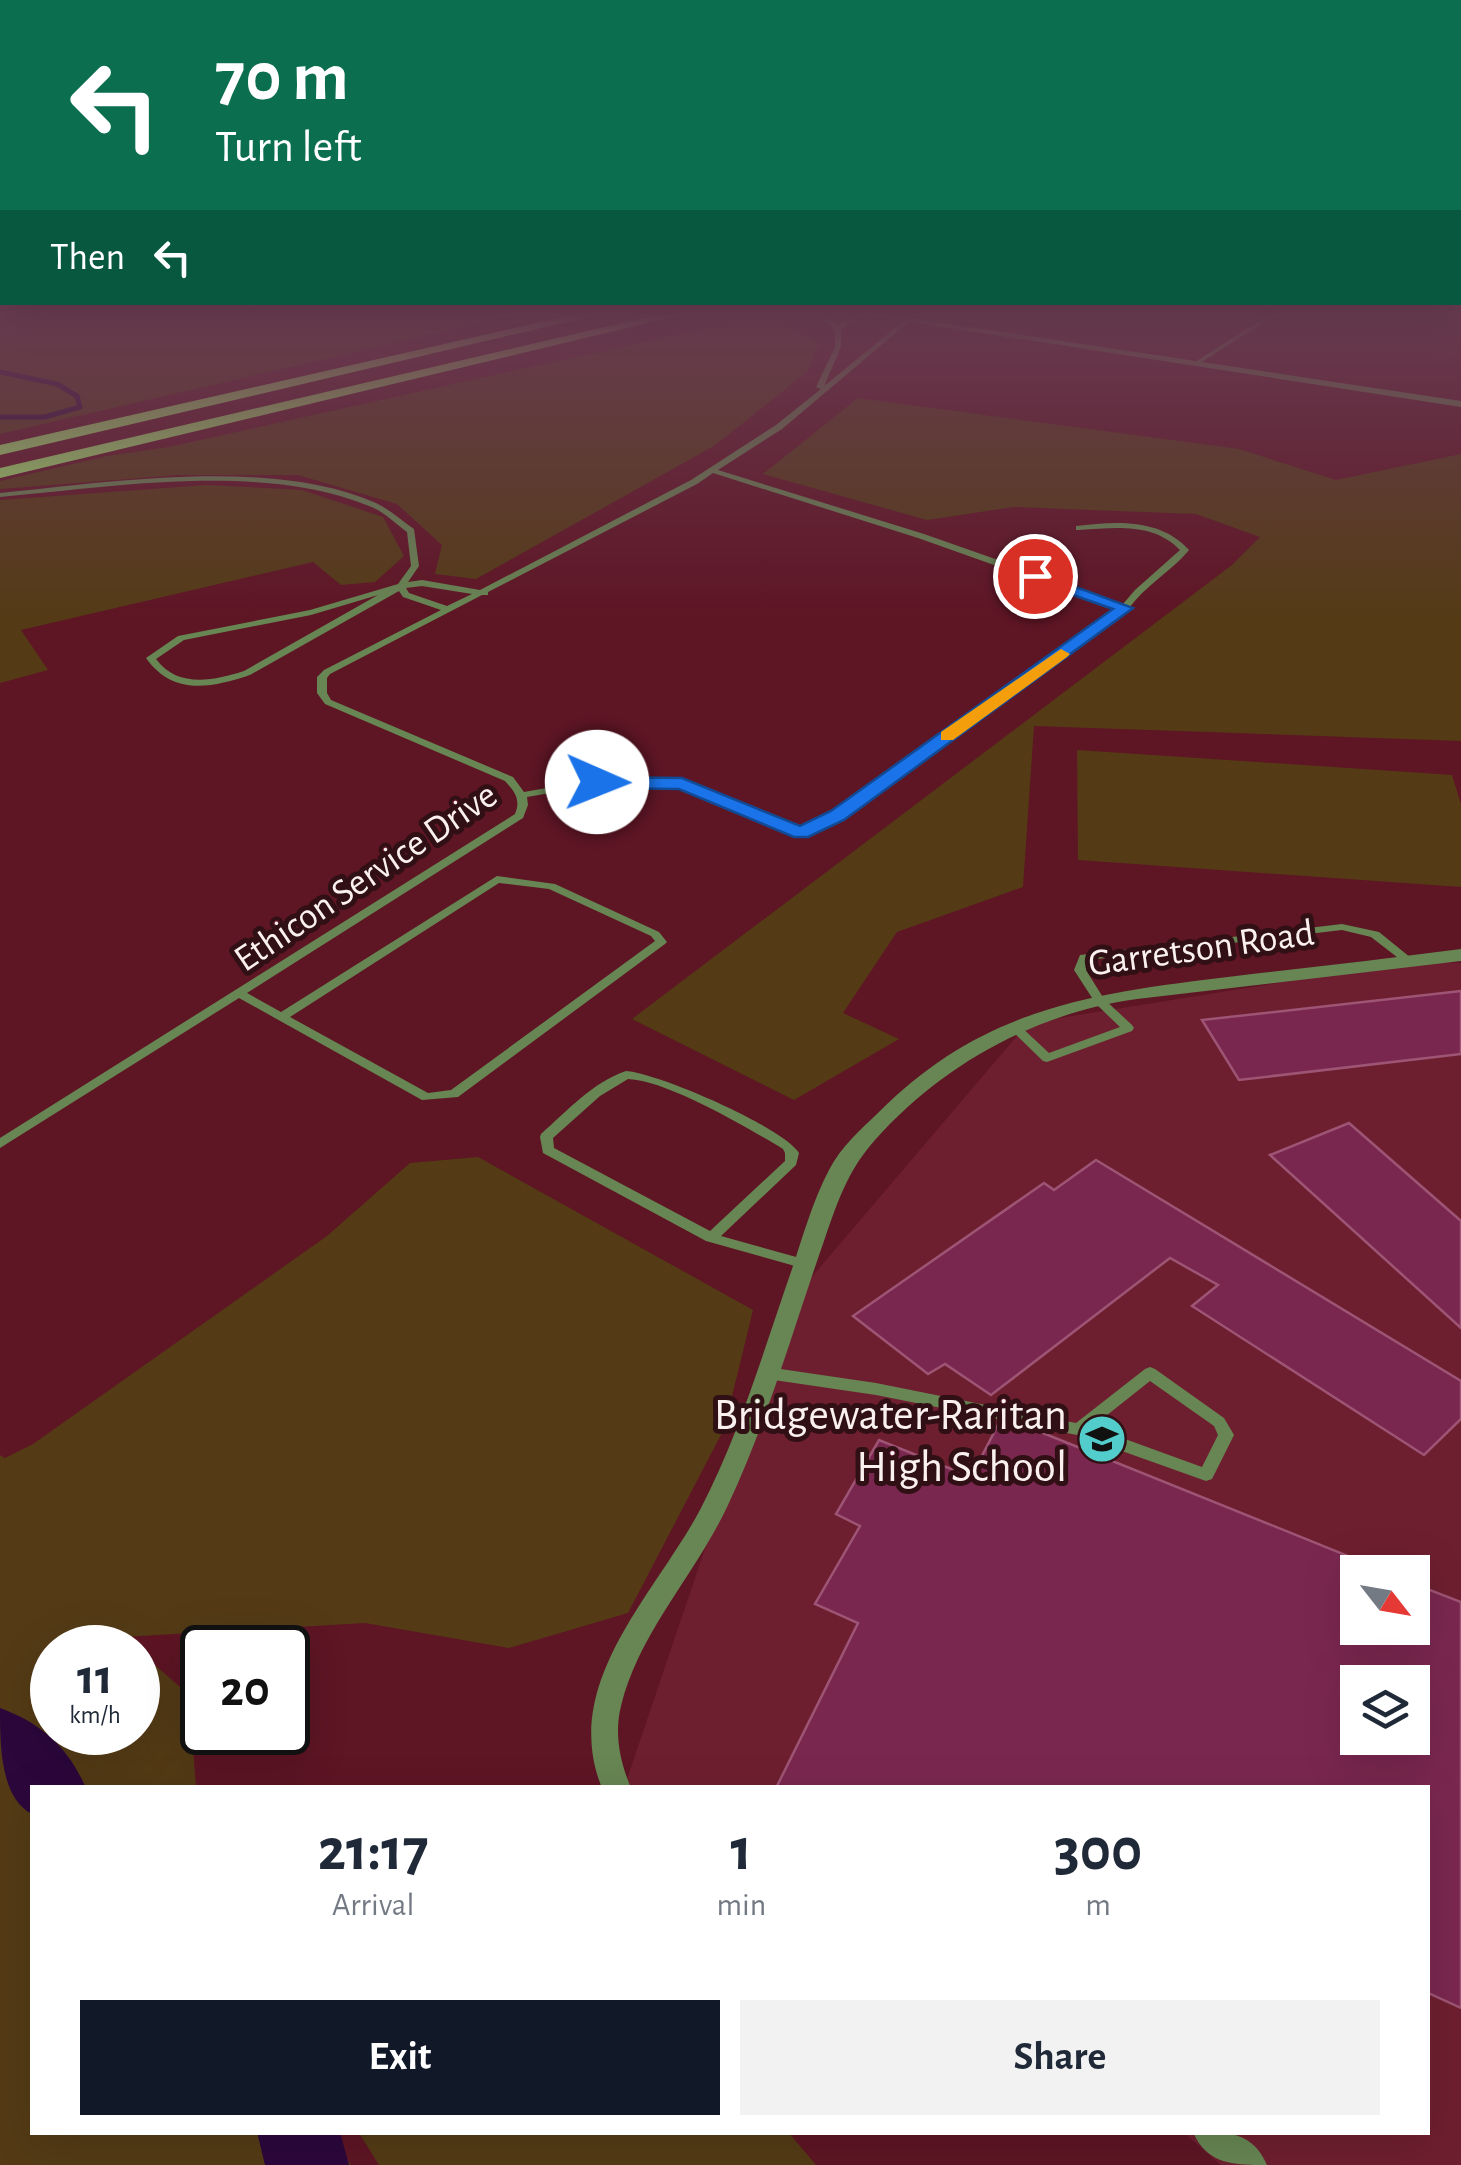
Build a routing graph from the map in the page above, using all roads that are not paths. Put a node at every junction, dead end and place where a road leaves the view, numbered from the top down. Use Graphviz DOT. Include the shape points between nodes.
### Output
graph roads {
  1 [pos="153,415"];
  2 [pos="247,415"];
  3 [pos="791,415"];
  4 [pos="0,450"];
  5 [pos="712,470"];
  6 [pos="0,473"];
  7 [pos="0,495"];
  8 [pos="1079,528"];
  9 [pos="400,586"];
  10 [pos="485,593"];
  11 [pos="1125,608"];
  12 [pos="450,610"];
  13 [pos="523,795"];
  14 [pos="1461,955"];
  15 [pos="1410,962"];
  16 [pos="241,995"];
  17 [pos="1100,1001"];
  18 [pos="281,1017"];
  19 [pos="1014,1028"];
  20 [pos="0,1144"];
  21 [pos="711,1238"];
  22 [pos="802,1262"];
  23 [pos="766,1373"];
  24 [pos="1079,1429"];
  25 [pos="616,1785"];
  26 [pos="1213,2135"];
  27 [pos="1250,2165"];
  1 -- 4 [label="highway"];
  2 -- 6 [label="highway"];
  3 -- 5 [label="lane"];
  5 -- 10 [label="lane"];
  5 -- 11 [label="lane"];
  7 -- 9 [label="lane" via="240,479 333,492 374,505 411,531 415,566"];
  8 -- 11 [label="lane" via="1152,530 1177,539 1185,550"];
  9 -- 9 [label="lane" via="312,612 180,638 151,658 183,681 226,681"];
  9 -- 10 [label="lane"];
  9 -- 12 [label="lane" via="406,595"];
  10 -- 12 [label="lane"];
  11 -- 13 [label="lane" via="837,816 801,833 682,784 597,782"];
  12 -- 13 [label="lane, Ethicon Service Drive" via="327,672 322,692 328,702 509,779"];
  13 -- 16 [label="lane, Ethicon Service Drive" via="519,816"];
  14 -- 15 [label="street, Garretson Road"];
  15 -- 17 [label="street, Garretson Road"];
  15 -- 17 [label="lane" via="1375,934 1342,927 1084,957 1080,970"];
  16 -- 18 [label="lane"];
  16 -- 20 [label="lane, Ethicon Service Drive"];
  17 -- 19 [label="street, Garretson Road"];
  17 -- 19 [label="lane" via="1128,1028 1047,1058"];
  18 -- 18 [label="lane" via="426,1097 440,1098 661,942 551,886 497,878"];
  19 -- 22 [label="street, Garretson Road" via="954,1059 872,1125 839,1170"];
  21 -- 21 [label="lane" via="556,1156 546,1137 613,1082 634,1074 788,1146 791,1162"];
  21 -- 22 [label="lane"];
  22 -- 23 [label="street, Garretson Road"];
  23 -- 24 [label="lane"];
  23 -- 25 [label="street, Garretson Road" via="715,1506 639,1632 606,1707 603,1740"];
  24 -- 24 [label="lane" via="1150,1374 1219,1422 1226,1436 1206,1475"];
  26 -- 27 [label="street"];
}
